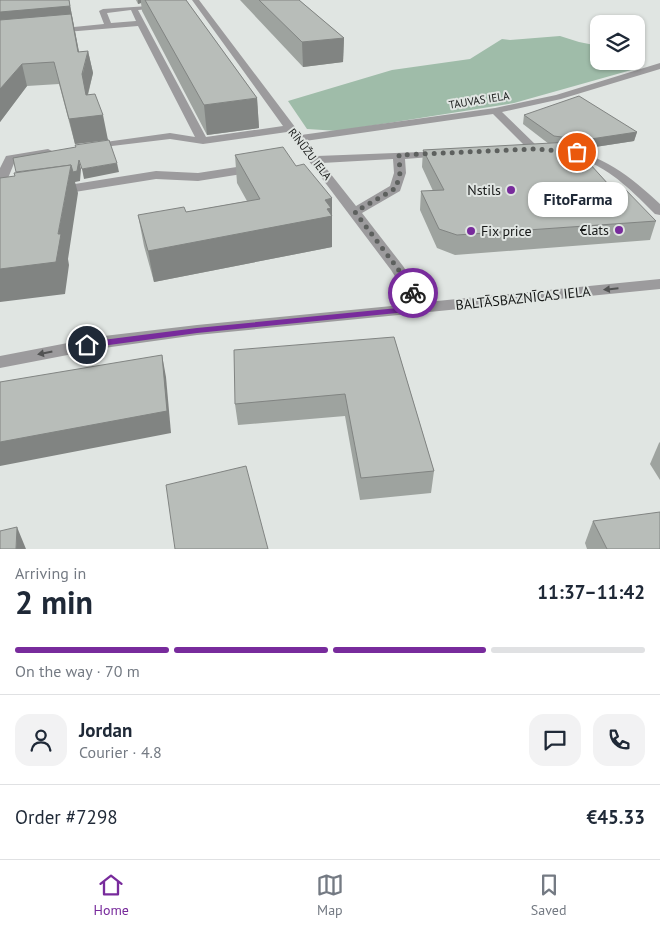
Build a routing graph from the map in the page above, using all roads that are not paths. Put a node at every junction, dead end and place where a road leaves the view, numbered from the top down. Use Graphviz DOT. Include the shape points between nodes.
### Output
graph roads {
  1 [pos="194,2"];
  2 [pos="170,5"];
  3 [pos="134,8"];
  4 [pos="140,23"];
  5 [pos="108,26"];
  6 [pos="43,32"];
  7 [pos="660,66"];
  8 [pos="495,111"];
  9 [pos="290,128"];
  10 [pos="298,139"];
  11 [pos="203,140"];
  12 [pos="76,149"];
  13 [pos="514,150"];
  14 [pos="542,150"];
  15 [pos="57,151"];
  16 [pos="456,153"];
  17 [pos="399,155"];
  18 [pos="314,160"];
  19 [pos="272,166"];
  20 [pos="0,183"];
  21 [pos="39,193"];
  22 [pos="660,211"];
  23 [pos="355,212"];
  24 [pos="660,284"];
  25 [pos="424,308"];
  26 [pos="0,362"];
  1 -- 9 [label="street, RĪNŪŽU IELA"];
  2 -- 3 [label="street"];
  3 -- 4 [label="street"];
  3 -- 5 [label="street" via="103,11"];
  4 -- 5 [label="street"];
  4 -- 11 [label="street"];
  5 -- 6 [label="street"];
  7 -- 8 [label="street, TAUVAS IELA" via="558,97"];
  8 -- 10 [label="street, TAUVAS IELA"];
  8 -- 14 [label="street"];
  9 -- 10 [label="street, RĪNŪŽU IELA"];
  9 -- 11 [label="street"];
  10 -- 18 [label="street, RĪNŪŽU IELA"];
  11 -- 12 [label="street" via="170,136"];
  13 -- 14 [label="street"];
  14 -- 22 [label="street" via="577,152 608,166"];
  15 -- 20 [label="street" via="10,158"];
  16 -- 17 [label="street"];
  17 -- 18 [label="street"];
  17 -- 23 [label="street" via="400,173 396,188"];
  18 -- 23 [label="street, RĪNŪŽU IELA"];
  19 -- 21 [label="street" via="198,177 156,175"];
  23 -- 25 [label="street, RĪNŪŽU IELA"];
  24 -- 25 [label="street, BALTĀSBAZNĪCAS IELA, one-way"];
  25 -- 26 [label="street, BALTĀSBAZNĪCAS IELA, one-way" via="197,330 104,342"];
}
